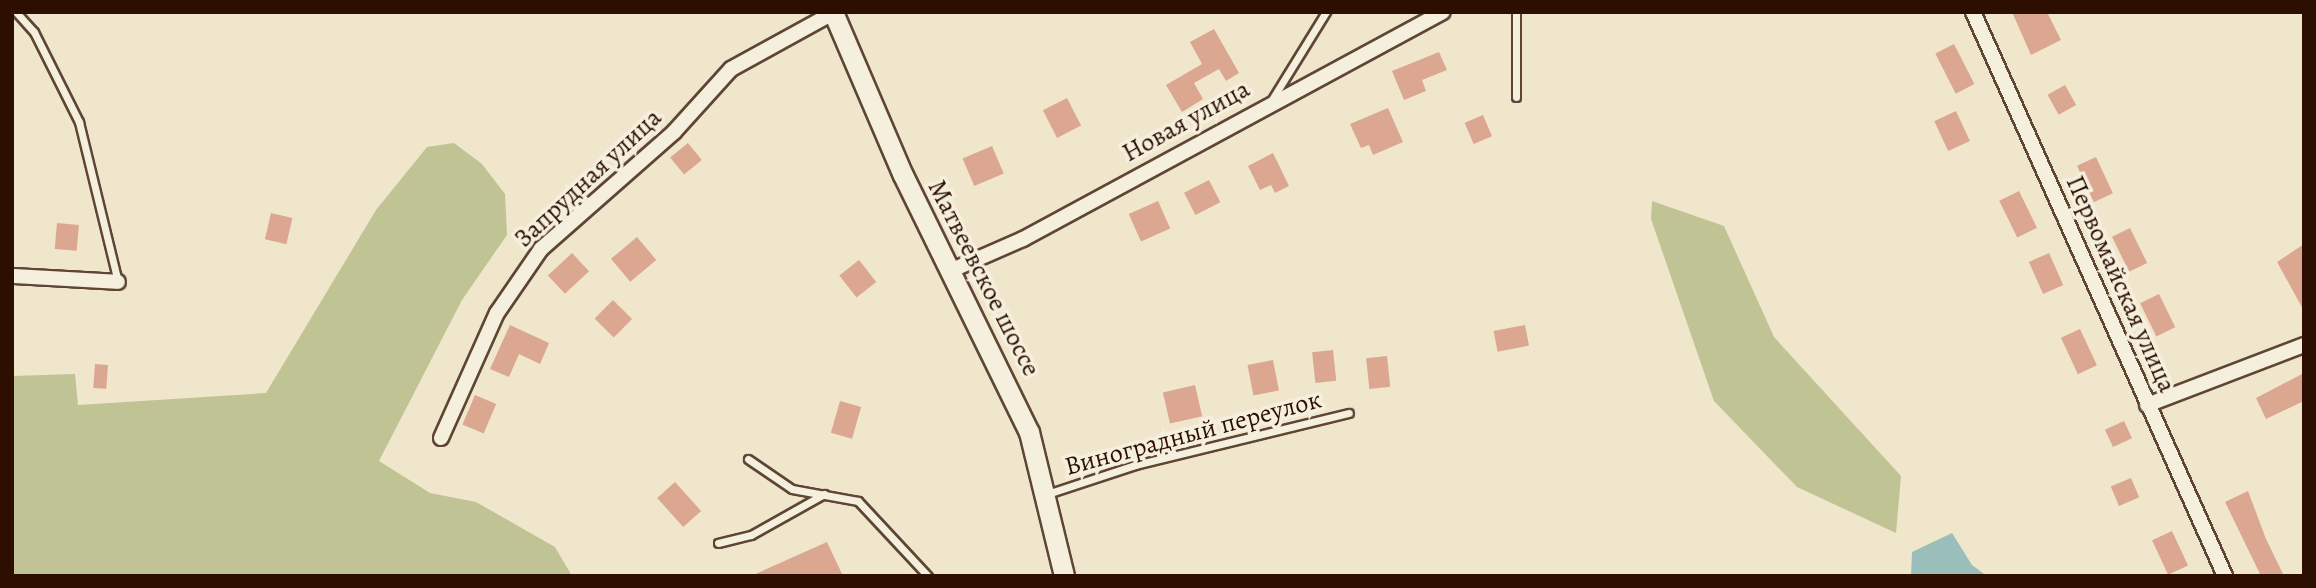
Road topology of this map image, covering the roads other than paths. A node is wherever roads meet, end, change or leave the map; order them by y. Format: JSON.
{"nodes":[{"id":1,"x":16,"y":12,"type":"edge"},
{"id":2,"x":1326,"y":12,"type":"edge"},
{"id":3,"x":1443,"y":12,"type":"edge"},
{"id":4,"x":1516,"y":12,"type":"edge"},
{"id":5,"x":1973,"y":12,"type":"edge"},
{"id":6,"x":833,"y":13,"type":"edge"},
{"id":7,"x":1516,"y":97,"type":"dead end"},
{"id":8,"x":1271,"y":102,"type":"junction"},
{"id":9,"x":952,"y":270,"type":"junction"},
{"id":10,"x":12,"y":276,"type":"edge"},
{"id":11,"x":118,"y":282,"type":"joint"},
{"id":12,"x":2304,"y":345,"type":"edge"},
{"id":13,"x":2147,"y":405,"type":"junction"},
{"id":14,"x":1349,"y":413,"type":"dead end"},
{"id":15,"x":442,"y":438,"type":"dead end"},
{"id":16,"x":748,"y":459,"type":"dead end"},
{"id":17,"x":825,"y":494,"type":"junction"},
{"id":18,"x":1047,"y":494,"type":"junction"},
{"id":19,"x":718,"y":542,"type":"dead end"},
{"id":20,"x":928,"y":576,"type":"edge"},
{"id":21,"x":1064,"y":576,"type":"edge"},
{"id":22,"x":2225,"y":576,"type":"edge"}],
"edges":[{"from":1,"to":11,"type":"lane"},
{"from":2,"to":8,"type":"lane"},
{"from":3,"to":8,"type":"street","name":"Новая улица"},
{"from":4,"to":7,"type":"lane"},
{"from":5,"to":13,"type":"street","name":"Первомайская улица"},
{"from":6,"to":9,"type":"main road","name":"Матвеевское шоссе"},
{"from":6,"to":15,"type":"street","name":"Запрудная улица"},
{"from":8,"to":9,"type":"street","name":"Новая улица"},
{"from":9,"to":18,"type":"main road","name":"Матвеевское шоссе"},
{"from":10,"to":11,"type":"street"},
{"from":12,"to":13,"type":"street"},
{"from":13,"to":22,"type":"street","name":"Первомайская улица"},
{"from":14,"to":18,"type":"lane","name":"Виноградный переулок"},
{"from":16,"to":17,"type":"lane"},
{"from":17,"to":19,"type":"lane"},
{"from":17,"to":20,"type":"lane"},
{"from":18,"to":21,"type":"main road","name":"Матвеевское шоссе"}]}
